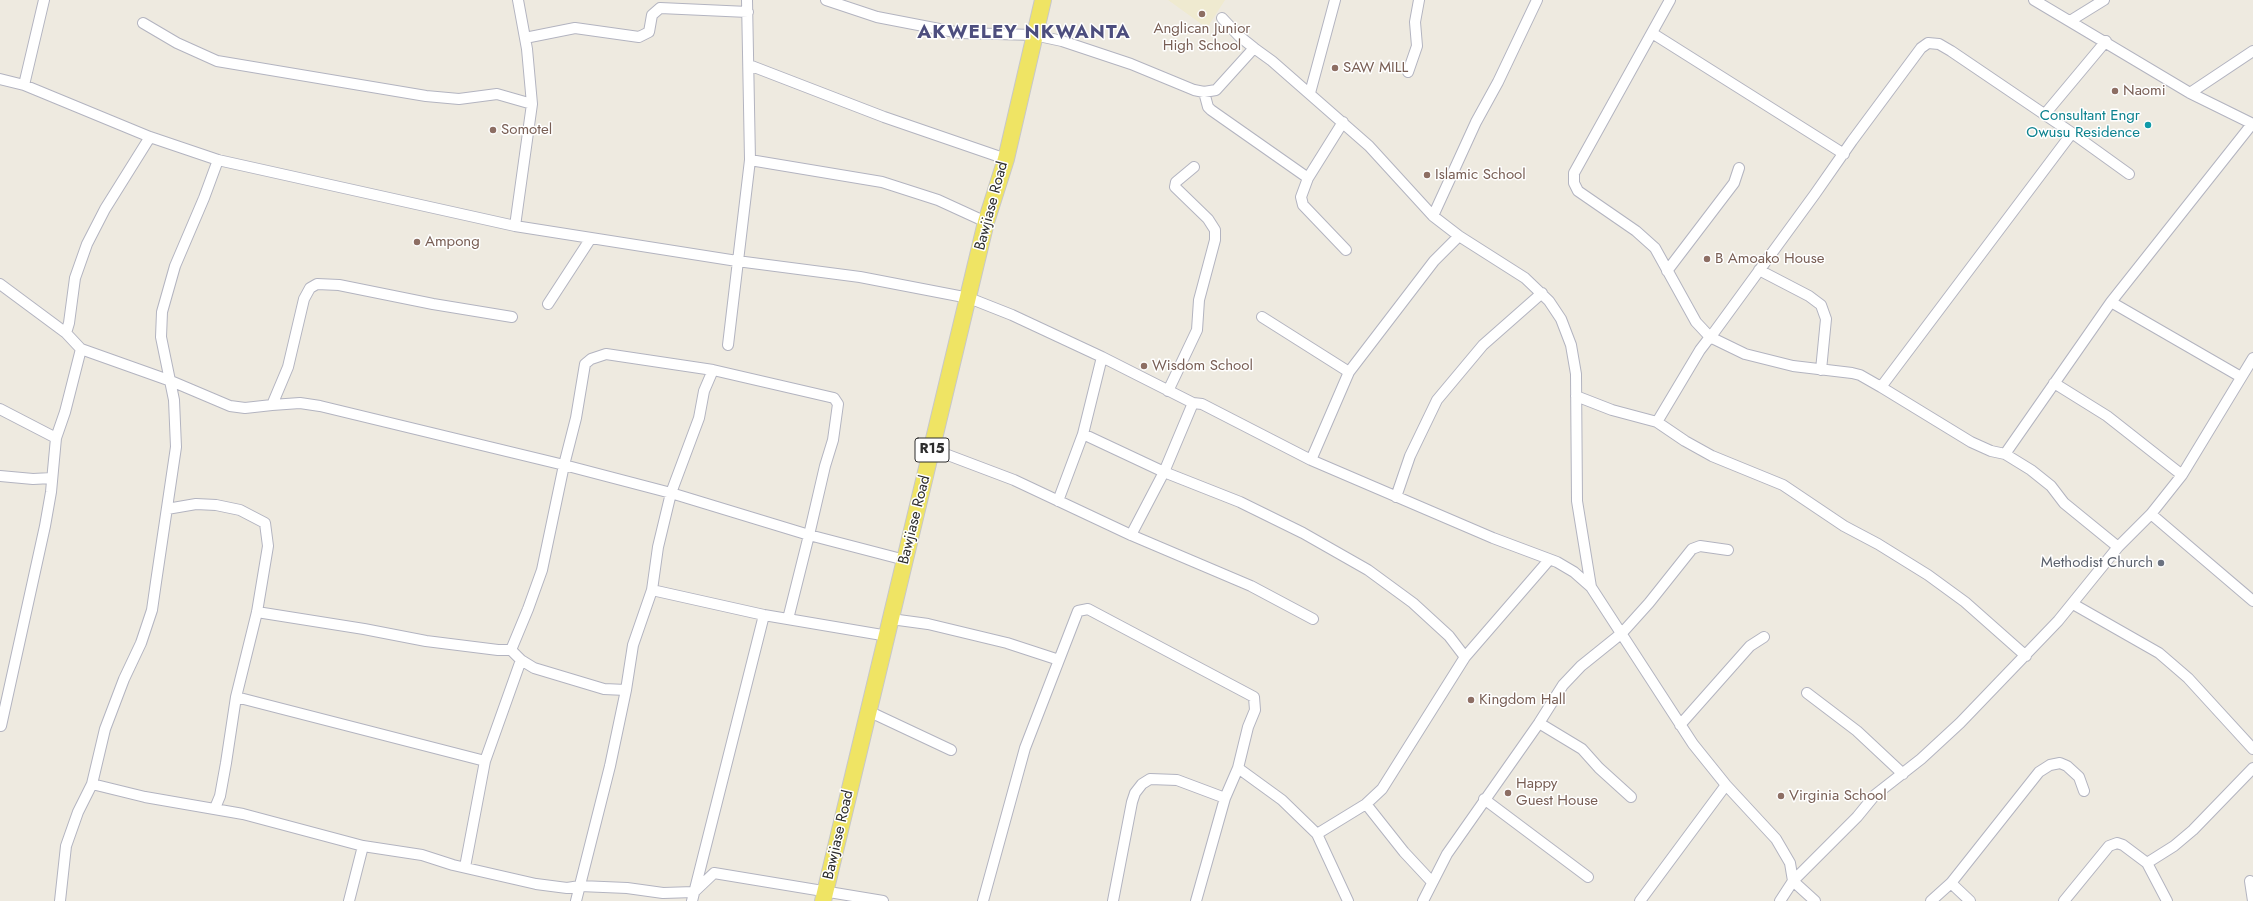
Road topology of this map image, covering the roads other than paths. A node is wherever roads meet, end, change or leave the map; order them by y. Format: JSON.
{"nodes":[{"id":1,"x":44,"y":0,"type":"edge"},
{"id":2,"x":518,"y":0,"type":"edge"},
{"id":3,"x":747,"y":0,"type":"edge"},
{"id":4,"x":826,"y":0,"type":"edge"},
{"id":5,"x":1043,"y":0,"type":"edge"},
{"id":6,"x":1335,"y":0,"type":"edge"},
{"id":7,"x":1419,"y":0,"type":"edge"},
{"id":8,"x":1537,"y":0,"type":"edge"},
{"id":9,"x":1670,"y":0,"type":"edge"},
{"id":10,"x":2034,"y":0,"type":"edge"},
{"id":11,"x":2104,"y":0,"type":"edge"},
{"id":12,"x":748,"y":12,"type":"junction"},
{"id":13,"x":1222,"y":18,"type":"dead end"},
{"id":14,"x":2070,"y":21,"type":"junction"},
{"id":15,"x":143,"y":23,"type":"dead end"},
{"id":16,"x":1652,"y":33,"type":"junction"},
{"id":17,"x":1034,"y":35,"type":"junction"},
{"id":18,"x":526,"y":38,"type":"junction"},
{"id":19,"x":2106,"y":41,"type":"junction"},
{"id":20,"x":1254,"y":48,"type":"junction"},
{"id":21,"x":2253,"y":51,"type":"edge"},
{"id":22,"x":749,"y":65,"type":"junction"},
{"id":23,"x":1408,"y":72,"type":"dead end"},
{"id":24,"x":0,"y":79,"type":"edge"},
{"id":25,"x":24,"y":85,"type":"junction"},
{"id":26,"x":1204,"y":92,"type":"junction"},
{"id":27,"x":1310,"y":93,"type":"junction"},
{"id":28,"x":2190,"y":93,"type":"junction"},
{"id":29,"x":532,"y":104,"type":"junction"},
{"id":30,"x":2045,"y":114,"type":"junction"},
{"id":31,"x":1343,"y":122,"type":"junction"},
{"id":32,"x":2252,"y":124,"type":"edge"},
{"id":33,"x":2072,"y":134,"type":"junction"},
{"id":34,"x":150,"y":137,"type":"junction"},
{"id":35,"x":1844,"y":154,"type":"junction"},
{"id":36,"x":1006,"y":159,"type":"junction"},
{"id":37,"x":218,"y":160,"type":"junction"},
{"id":38,"x":750,"y":160,"type":"junction"},
{"id":39,"x":1194,"y":167,"type":"dead end"},
{"id":40,"x":1740,"y":168,"type":"dead end"},
{"id":41,"x":2129,"y":174,"type":"dead end"},
{"id":42,"x":1308,"y":178,"type":"junction"},
{"id":43,"x":1433,"y":216,"type":"junction"},
{"id":44,"x":986,"y":222,"type":"junction"},
{"id":45,"x":515,"y":226,"type":"junction"},
{"id":46,"x":1459,"y":236,"type":"junction"},
{"id":47,"x":591,"y":238,"type":"junction"},
{"id":48,"x":1346,"y":250,"type":"dead end"},
{"id":49,"x":737,"y":261,"type":"junction"},
{"id":50,"x":1760,"y":270,"type":"junction"},
{"id":51,"x":1667,"y":271,"type":"junction"},
{"id":52,"x":0,"y":284,"type":"edge"},
{"id":53,"x":1542,"y":293,"type":"junction"},
{"id":54,"x":969,"y":298,"type":"junction"},
{"id":55,"x":2111,"y":302,"type":"junction"},
{"id":56,"x":548,"y":304,"type":"dead end"},
{"id":57,"x":512,"y":317,"type":"dead end"},
{"id":58,"x":1262,"y":317,"type":"dead end"},
{"id":59,"x":66,"y":333,"type":"junction"},
{"id":60,"x":1710,"y":337,"type":"junction"},
{"id":61,"x":728,"y":345,"type":"dead end"},
{"id":62,"x":81,"y":348,"type":"junction"},
{"id":63,"x":1102,"y":357,"type":"junction"},
{"id":64,"x":2253,"y":358,"type":"edge"},
{"id":65,"x":713,"y":370,"type":"junction"},
{"id":66,"x":1821,"y":370,"type":"junction"},
{"id":67,"x":1349,"y":372,"type":"junction"},
{"id":68,"x":2240,"y":377,"type":"junction"},
{"id":69,"x":171,"y":381,"type":"junction"},
{"id":70,"x":2054,"y":383,"type":"junction"},
{"id":71,"x":1881,"y":387,"type":"junction"},
{"id":72,"x":1168,"y":390,"type":"junction"},
{"id":73,"x":1576,"y":396,"type":"junction"},
{"id":74,"x":1193,"y":403,"type":"junction"},
{"id":75,"x":272,"y":405,"type":"junction"},
{"id":76,"x":0,"y":409,"type":"edge"},
{"id":77,"x":1657,"y":422,"type":"junction"},
{"id":78,"x":1083,"y":434,"type":"junction"},
{"id":79,"x":56,"y":438,"type":"junction"},
{"id":80,"x":932,"y":449,"type":"junction"},
{"id":81,"x":2005,"y":454,"type":"junction"},
{"id":82,"x":1311,"y":460,"type":"junction"},
{"id":83,"x":564,"y":465,"type":"junction"},
{"id":84,"x":1164,"y":472,"type":"junction"},
{"id":85,"x":2182,"y":475,"type":"junction"},
{"id":86,"x":0,"y":476,"type":"edge"},
{"id":87,"x":52,"y":478,"type":"junction"},
{"id":88,"x":671,"y":493,"type":"junction"},
{"id":89,"x":1396,"y":497,"type":"junction"},
{"id":90,"x":1058,"y":501,"type":"junction"},
{"id":91,"x":167,"y":508,"type":"junction"},
{"id":92,"x":2151,"y":514,"type":"junction"},
{"id":93,"x":809,"y":535,"type":"junction"},
{"id":94,"x":1131,"y":535,"type":"junction"},
{"id":95,"x":2118,"y":547,"type":"junction"},
{"id":96,"x":1728,"y":550,"type":"dead end"},
{"id":97,"x":905,"y":560,"type":"junction"},
{"id":98,"x":1549,"y":560,"type":"junction"},
{"id":99,"x":1591,"y":587,"type":"junction"},
{"id":100,"x":652,"y":590,"type":"junction"},
{"id":101,"x":2253,"y":601,"type":"edge"},
{"id":102,"x":2073,"y":604,"type":"junction"},
{"id":103,"x":257,"y":612,"type":"junction"},
{"id":104,"x":764,"y":615,"type":"junction"},
{"id":105,"x":788,"y":619,"type":"junction"},
{"id":106,"x":891,"y":619,"type":"junction"},
{"id":107,"x":1313,"y":619,"type":"dead end"},
{"id":108,"x":1622,"y":633,"type":"junction"},
{"id":109,"x":888,"y":636,"type":"junction"},
{"id":110,"x":1764,"y":637,"type":"dead end"},
{"id":111,"x":511,"y":650,"type":"junction"},
{"id":112,"x":2026,"y":656,"type":"junction"},
{"id":113,"x":1465,"y":657,"type":"junction"},
{"id":114,"x":521,"y":660,"type":"junction"},
{"id":115,"x":1059,"y":660,"type":"junction"},
{"id":116,"x":626,"y":690,"type":"junction"},
{"id":117,"x":1807,"y":693,"type":"dead end"},
{"id":118,"x":236,"y":696,"type":"junction"},
{"id":119,"x":868,"y":711,"type":"junction"},
{"id":120,"x":1539,"y":723,"type":"junction"},
{"id":121,"x":1680,"y":725,"type":"junction"},
{"id":122,"x":1,"y":726,"type":"edge"},
{"id":123,"x":2253,"y":749,"type":"edge"},
{"id":124,"x":951,"y":750,"type":"dead end"},
{"id":125,"x":485,"y":761,"type":"junction"},
{"id":126,"x":1238,"y":768,"type":"junction"},
{"id":127,"x":2253,"y":768,"type":"edge"},
{"id":128,"x":1903,"y":774,"type":"junction"},
{"id":129,"x":92,"y":784,"type":"junction"},
{"id":130,"x":1726,"y":785,"type":"junction"},
{"id":131,"x":2084,"y":791,"type":"dead end"},
{"id":132,"x":1631,"y":797,"type":"dead end"},
{"id":133,"x":1225,"y":798,"type":"junction"},
{"id":134,"x":1484,"y":799,"type":"junction"},
{"id":135,"x":1366,"y":804,"type":"junction"},
{"id":136,"x":215,"y":808,"type":"junction"},
{"id":137,"x":1318,"y":834,"type":"junction"},
{"id":138,"x":363,"y":846,"type":"junction"},
{"id":139,"x":2147,"y":863,"type":"junction"},
{"id":140,"x":465,"y":868,"type":"junction"},
{"id":141,"x":1588,"y":877,"type":"dead end"},
{"id":142,"x":1793,"y":881,"type":"junction"},
{"id":143,"x":2250,"y":881,"type":"dead end"},
{"id":144,"x":1432,"y":882,"type":"junction"},
{"id":145,"x":1951,"y":883,"type":"junction"},
{"id":146,"x":580,"y":886,"type":"junction"},
{"id":147,"x":693,"y":896,"type":"edge"},
{"id":148,"x":824,"y":897,"type":"edge"},
{"id":149,"x":60,"y":901,"type":"edge"},
{"id":150,"x":349,"y":901,"type":"edge"},
{"id":151,"x":576,"y":901,"type":"edge"},
{"id":152,"x":883,"y":901,"type":"edge"},
{"id":153,"x":983,"y":901,"type":"edge"},
{"id":154,"x":1113,"y":901,"type":"edge"},
{"id":155,"x":1196,"y":901,"type":"edge"},
{"id":156,"x":1348,"y":901,"type":"edge"},
{"id":157,"x":1423,"y":901,"type":"edge"},
{"id":158,"x":1640,"y":901,"type":"edge"},
{"id":159,"x":1780,"y":901,"type":"edge"},
{"id":160,"x":1815,"y":901,"type":"edge"},
{"id":161,"x":1931,"y":901,"type":"edge"},
{"id":162,"x":1970,"y":901,"type":"edge"},
{"id":163,"x":2064,"y":901,"type":"edge"},
{"id":164,"x":2167,"y":901,"type":"edge"},
{"id":165,"x":2253,"y":901,"type":"edge"}],
"edges":[{"from":1,"to":25,"type":"street"},
{"from":2,"to":18,"type":"street"},
{"from":3,"to":12,"type":"street"},
{"from":4,"to":17,"type":"street"},
{"from":5,"to":17,"type":"main road","name":"Bawjiase Road","number":"R15"},
{"from":6,"to":27,"type":"street"},
{"from":7,"to":23,"type":"street"},
{"from":8,"to":43,"type":"street"},
{"from":9,"to":16,"type":"street"},
{"from":10,"to":14,"type":"street"},
{"from":11,"to":14,"type":"street"},
{"from":12,"to":18,"type":"street"},
{"from":12,"to":22,"type":"street"},
{"from":13,"to":20,"type":"street"},
{"from":14,"to":19,"type":"street"},
{"from":15,"to":29,"type":"street"},
{"from":16,"to":35,"type":"street"},
{"from":16,"to":51,"type":"street"},
{"from":17,"to":26,"type":"street"},
{"from":17,"to":36,"type":"main road","name":"Bawjiase Road","number":"R15"},
{"from":18,"to":29,"type":"street"},
{"from":19,"to":28,"type":"street"},
{"from":19,"to":30,"type":"street"},
{"from":20,"to":26,"type":"street"},
{"from":20,"to":27,"type":"street"},
{"from":21,"to":28,"type":"street"},
{"from":22,"to":36,"type":"street"},
{"from":22,"to":38,"type":"street"},
{"from":24,"to":25,"type":"street"},
{"from":25,"to":34,"type":"street"},
{"from":26,"to":42,"type":"street"},
{"from":27,"to":31,"type":"street"},
{"from":28,"to":32,"type":"street"},
{"from":29,"to":45,"type":"street"},
{"from":30,"to":33,"type":"street"},
{"from":30,"to":35,"type":"street"},
{"from":31,"to":42,"type":"street"},
{"from":31,"to":43,"type":"street"},
{"from":32,"to":55,"type":"street"},
{"from":33,"to":41,"type":"street"},
{"from":33,"to":71,"type":"street"},
{"from":34,"to":37,"type":"street"},
{"from":34,"to":59,"type":"street"},
{"from":35,"to":50,"type":"street"},
{"from":36,"to":44,"type":"main road","name":"Bawjiase Road","number":"R15"},
{"from":37,"to":45,"type":"street"},
{"from":37,"to":69,"type":"street"},
{"from":38,"to":44,"type":"street"},
{"from":38,"to":49,"type":"street"},
{"from":39,"to":72,"type":"street"},
{"from":40,"to":51,"type":"street"},
{"from":42,"to":48,"type":"street"},
{"from":43,"to":46,"type":"street"},
{"from":44,"to":54,"type":"main road","name":"Bawjiase Road","number":"R15"},
{"from":45,"to":47,"type":"street"},
{"from":46,"to":53,"type":"street"},
{"from":46,"to":67,"type":"street"},
{"from":47,"to":49,"type":"street"},
{"from":47,"to":56,"type":"street"},
{"from":49,"to":54,"type":"street"},
{"from":49,"to":61,"type":"street"},
{"from":50,"to":60,"type":"street"},
{"from":50,"to":66,"type":"street"},
{"from":51,"to":60,"type":"street"},
{"from":52,"to":59,"type":"street"},
{"from":53,"to":73,"type":"street"},
{"from":53,"to":89,"type":"street"},
{"from":54,"to":63,"type":"street"},
{"from":54,"to":80,"type":"main road","name":"Bawjiase Road","number":"R15"},
{"from":55,"to":68,"type":"street"},
{"from":55,"to":70,"type":"street"},
{"from":57,"to":75,"type":"street"},
{"from":58,"to":67,"type":"street"},
{"from":59,"to":62,"type":"street"},
{"from":60,"to":66,"type":"street"},
{"from":60,"to":77,"type":"street"},
{"from":62,"to":69,"type":"street"},
{"from":62,"to":79,"type":"street"},
{"from":63,"to":72,"type":"street"},
{"from":63,"to":78,"type":"street"},
{"from":64,"to":68,"type":"street"},
{"from":65,"to":83,"type":"street"},
{"from":65,"to":88,"type":"street"},
{"from":65,"to":93,"type":"street"},
{"from":66,"to":71,"type":"street"},
{"from":67,"to":82,"type":"street"},
{"from":68,"to":85,"type":"street"},
{"from":69,"to":75,"type":"street"},
{"from":69,"to":91,"type":"street"},
{"from":70,"to":81,"type":"street"},
{"from":70,"to":85,"type":"street"},
{"from":71,"to":81,"type":"street"},
{"from":72,"to":74,"type":"street"},
{"from":73,"to":77,"type":"street"},
{"from":73,"to":99,"type":"street"},
{"from":74,"to":82,"type":"street"},
{"from":74,"to":84,"type":"street"},
{"from":75,"to":83,"type":"street"},
{"from":76,"to":79,"type":"street"},
{"from":77,"to":112,"type":"street"},
{"from":78,"to":84,"type":"street"},
{"from":78,"to":90,"type":"street"},
{"from":79,"to":87,"type":"street"},
{"from":80,"to":90,"type":"street"},
{"from":80,"to":97,"type":"main road","name":"Bawjiase Road","number":"R15"},
{"from":81,"to":95,"type":"street"},
{"from":82,"to":89,"type":"street"},
{"from":83,"to":88,"type":"street"},
{"from":83,"to":111,"type":"street"},
{"from":84,"to":94,"type":"street"},
{"from":84,"to":113,"type":"street"},
{"from":85,"to":92,"type":"street"},
{"from":86,"to":87,"type":"street"},
{"from":87,"to":122,"type":"street"},
{"from":88,"to":93,"type":"street"},
{"from":88,"to":100,"type":"street"},
{"from":89,"to":98,"type":"street"},
{"from":90,"to":94,"type":"street"},
{"from":91,"to":103,"type":"street"},
{"from":91,"to":129,"type":"street"},
{"from":92,"to":95,"type":"street"},
{"from":92,"to":101,"type":"street"},
{"from":93,"to":97,"type":"street"},
{"from":93,"to":105,"type":"street"},
{"from":94,"to":107,"type":"street"},
{"from":95,"to":102,"type":"street"},
{"from":96,"to":108,"type":"street"},
{"from":97,"to":106,"type":"main road","name":"Bawjiase Road","number":"R15"},
{"from":98,"to":99,"type":"street"},
{"from":98,"to":113,"type":"street"},
{"from":99,"to":108,"type":"street"},
{"from":100,"to":104,"type":"street"},
{"from":100,"to":116,"type":"street"},
{"from":102,"to":112,"type":"street"},
{"from":102,"to":123,"type":"street"},
{"from":103,"to":111,"type":"street"},
{"from":103,"to":118,"type":"street"},
{"from":104,"to":105,"type":"street"},
{"from":104,"to":147,"type":"street"},
{"from":105,"to":109,"type":"street"},
{"from":106,"to":109,"type":"main road","name":"Bawjiase Road","number":"R15"},
{"from":106,"to":115,"type":"street"},
{"from":108,"to":120,"type":"street"},
{"from":108,"to":121,"type":"street"},
{"from":109,"to":119,"type":"main road","name":"Bawjiase Road","number":"R15"},
{"from":110,"to":121,"type":"street"},
{"from":111,"to":114,"type":"street"},
{"from":112,"to":128,"type":"street"},
{"from":113,"to":135,"type":"street"},
{"from":114,"to":116,"type":"street"},
{"from":114,"to":125,"type":"street"},
{"from":115,"to":126,"type":"street"},
{"from":115,"to":153,"type":"street"},
{"from":116,"to":146,"type":"street"},
{"from":117,"to":128,"type":"street"},
{"from":118,"to":125,"type":"street"},
{"from":118,"to":136,"type":"street"},
{"from":119,"to":124,"type":"street"},
{"from":119,"to":148,"type":"main road","name":"Bawjiase Road","number":"R15"},
{"from":120,"to":132,"type":"street"},
{"from":120,"to":134,"type":"street"},
{"from":121,"to":130,"type":"street"},
{"from":125,"to":140,"type":"street"},
{"from":126,"to":133,"type":"street"},
{"from":126,"to":137,"type":"street"},
{"from":127,"to":139,"type":"street"},
{"from":128,"to":142,"type":"street"},
{"from":129,"to":136,"type":"street"},
{"from":129,"to":149,"type":"street"},
{"from":130,"to":142,"type":"street"},
{"from":130,"to":158,"type":"street"},
{"from":131,"to":145,"type":"street"},
{"from":133,"to":154,"type":"street"},
{"from":133,"to":155,"type":"street"},
{"from":134,"to":141,"type":"street"},
{"from":134,"to":144,"type":"street"},
{"from":135,"to":137,"type":"street"},
{"from":135,"to":144,"type":"street"},
{"from":136,"to":138,"type":"street"},
{"from":137,"to":156,"type":"street"},
{"from":138,"to":140,"type":"street"},
{"from":138,"to":150,"type":"street"},
{"from":139,"to":163,"type":"street"},
{"from":139,"to":164,"type":"street"},
{"from":140,"to":146,"type":"street"},
{"from":142,"to":159,"type":"street"},
{"from":142,"to":160,"type":"street"},
{"from":143,"to":165,"type":"street"},
{"from":144,"to":157,"type":"street"},
{"from":145,"to":161,"type":"street"},
{"from":145,"to":162,"type":"street"},
{"from":146,"to":147,"type":"street"},
{"from":146,"to":151,"type":"street"},
{"from":147,"to":148,"type":"street"},
{"from":148,"to":152,"type":"street"}]}
